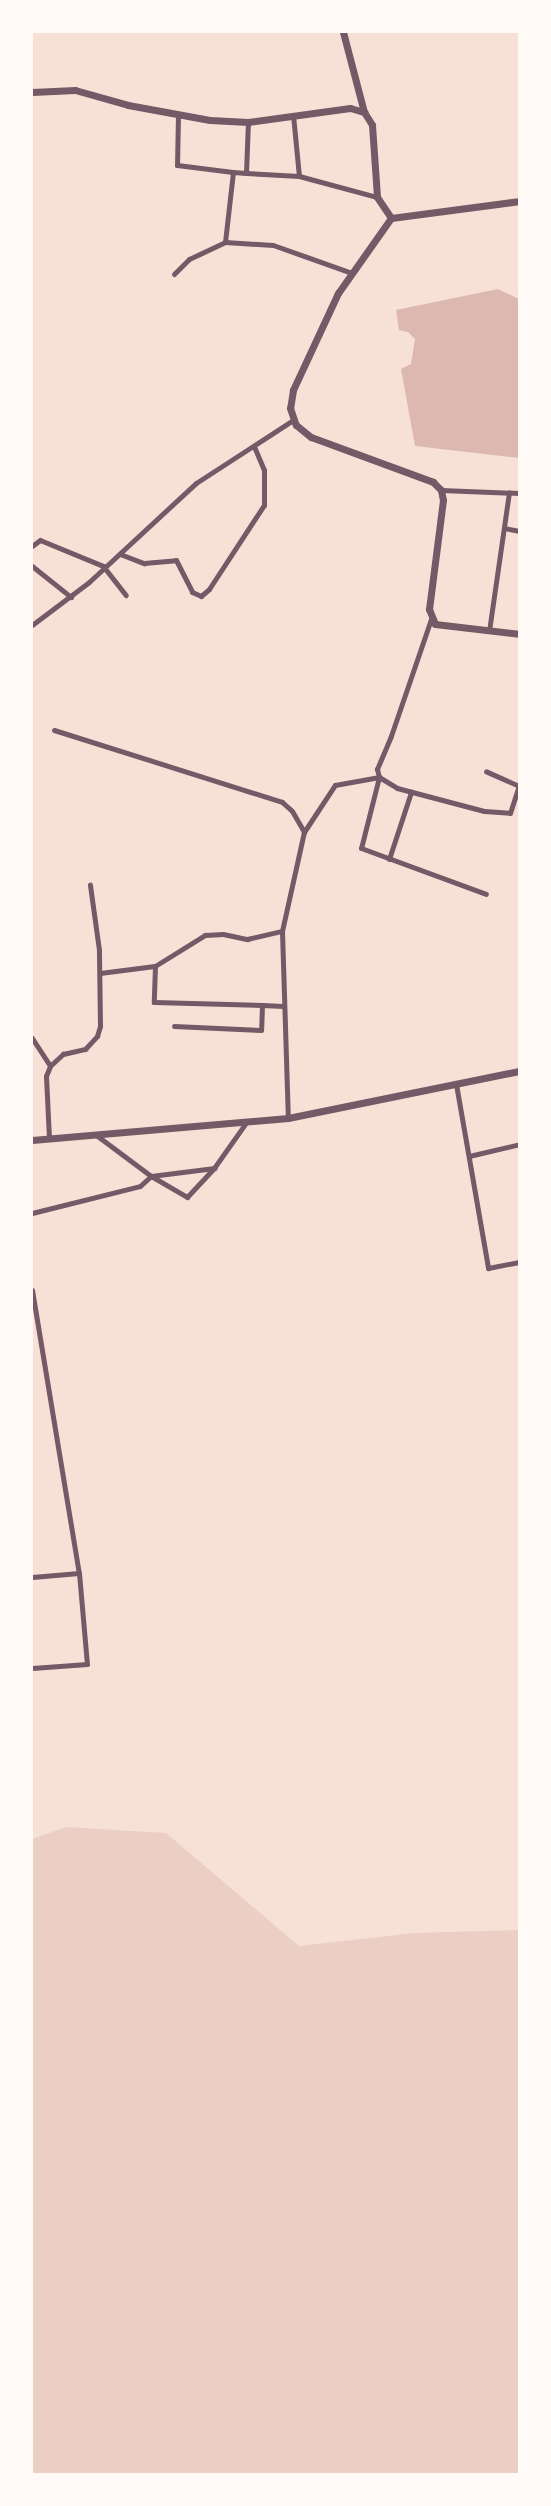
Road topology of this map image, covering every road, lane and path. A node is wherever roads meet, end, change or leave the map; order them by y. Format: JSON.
{"nodes":[{"id":1,"x":343,"y":32,"type":"edge"},
{"id":2,"x":32,"y":92,"type":"edge"},
{"id":3,"x":365,"y":112,"type":"junction"},
{"id":4,"x":178,"y":115,"type":"junction"},
{"id":5,"x":293,"y":115,"type":"junction"},
{"id":6,"x":248,"y":122,"type":"junction"},
{"id":7,"x":233,"y":172,"type":"junction"},
{"id":8,"x":246,"y":173,"type":"junction"},
{"id":9,"x":299,"y":176,"type":"junction"},
{"id":10,"x":377,"y":197,"type":"junction"},
{"id":11,"x":520,"y":201,"type":"edge"},
{"id":12,"x":391,"y":218,"type":"junction"},
{"id":13,"x":225,"y":242,"type":"junction"},
{"id":14,"x":352,"y":273,"type":"junction"},
{"id":15,"x":174,"y":274,"type":"dead end"},
{"id":16,"x":293,"y":420,"type":"junction"},
{"id":17,"x":254,"y":447,"type":"junction"},
{"id":18,"x":442,"y":490,"type":"junction"},
{"id":19,"x":509,"y":492,"type":"junction"},
{"id":20,"x":520,"y":493,"type":"edge"},
{"id":21,"x":504,"y":528,"type":"junction"},
{"id":22,"x":520,"y":531,"type":"edge"},
{"id":23,"x":32,"y":546,"type":"edge"},
{"id":24,"x":120,"y":554,"type":"junction"},
{"id":25,"x":32,"y":566,"type":"edge"},
{"id":26,"x":103,"y":566,"type":"junction"},
{"id":27,"x":126,"y":595,"type":"dead end"},
{"id":28,"x":71,"y":597,"type":"junction"},
{"id":29,"x":431,"y":619,"type":"junction"},
{"id":30,"x":32,"y":625,"type":"edge"},
{"id":31,"x":489,"y":632,"type":"junction"},
{"id":32,"x":520,"y":634,"type":"edge"},
{"id":33,"x":54,"y":730,"type":"dead end"},
{"id":34,"x":486,"y":772,"type":"dead end"},
{"id":35,"x":379,"y":777,"type":"junction"},
{"id":36,"x":411,"y":792,"type":"junction"},
{"id":37,"x":510,"y":813,"type":"junction"},
{"id":38,"x":520,"y":814,"type":"edge"},
{"id":39,"x":304,"y":832,"type":"junction"},
{"id":40,"x":389,"y":859,"type":"junction"},
{"id":41,"x":90,"y":885,"type":"dead end"},
{"id":42,"x":486,"y":894,"type":"dead end"},
{"id":43,"x":282,"y":931,"type":"junction"},
{"id":44,"x":155,"y":966,"type":"junction"},
{"id":45,"x":100,"y":973,"type":"junction"},
{"id":46,"x":262,"y":1005,"type":"junction"},
{"id":47,"x":283,"y":1006,"type":"junction"},
{"id":48,"x":174,"y":1026,"type":"dead end"},
{"id":49,"x":32,"y":1038,"type":"edge"},
{"id":50,"x":50,"y":1066,"type":"junction"},
{"id":51,"x":520,"y":1071,"type":"edge"},
{"id":52,"x":456,"y":1084,"type":"junction"},
{"id":53,"x":288,"y":1118,"type":"junction"},
{"id":54,"x":245,"y":1124,"type":"junction"},
{"id":55,"x":95,"y":1134,"type":"junction"},
{"id":56,"x":48,"y":1138,"type":"junction"},
{"id":57,"x":32,"y":1140,"type":"edge"},
{"id":58,"x":520,"y":1144,"type":"edge"},
{"id":59,"x":469,"y":1156,"type":"junction"},
{"id":60,"x":214,"y":1168,"type":"junction"},
{"id":61,"x":151,"y":1176,"type":"junction"},
{"id":62,"x":32,"y":1213,"type":"edge"},
{"id":63,"x":520,"y":1262,"type":"edge"},
{"id":64,"x":32,"y":1290,"type":"edge"},
{"id":65,"x":79,"y":1573,"type":"junction"},
{"id":66,"x":32,"y":1577,"type":"edge"},
{"id":67,"x":32,"y":1668,"type":"edge"}],
"edges":[{"from":1,"to":3,"type":"street"},
{"from":2,"to":4,"type":"street"},
{"from":3,"to":5,"type":"street"},
{"from":3,"to":10,"type":"street"},
{"from":4,"to":6,"type":"street"},
{"from":4,"to":7,"type":"street"},
{"from":5,"to":6,"type":"street"},
{"from":5,"to":9,"type":"street"},
{"from":6,"to":8,"type":"street"},
{"from":7,"to":8,"type":"street"},
{"from":7,"to":13,"type":"street"},
{"from":8,"to":9,"type":"street"},
{"from":9,"to":10,"type":"street"},
{"from":10,"to":12,"type":"street"},
{"from":11,"to":12,"type":"street"},
{"from":12,"to":14,"type":"street"},
{"from":13,"to":14,"type":"street"},
{"from":13,"to":15,"type":"street"},
{"from":14,"to":16,"type":"street"},
{"from":16,"to":17,"type":"street"},
{"from":16,"to":18,"type":"street"},
{"from":17,"to":24,"type":"street"},
{"from":17,"to":24,"type":"street"},
{"from":18,"to":19,"type":"street"},
{"from":18,"to":29,"type":"street"},
{"from":19,"to":20,"type":"street"},
{"from":19,"to":21,"type":"street"},
{"from":21,"to":22,"type":"street"},
{"from":21,"to":31,"type":"street"},
{"from":23,"to":26,"type":"street"},
{"from":24,"to":26,"type":"street"},
{"from":25,"to":28,"type":"street"},
{"from":26,"to":27,"type":"street"},
{"from":26,"to":28,"type":"street"},
{"from":28,"to":30,"type":"street"},
{"from":29,"to":31,"type":"street"},
{"from":29,"to":35,"type":"street"},
{"from":31,"to":32,"type":"street"},
{"from":33,"to":39,"type":"street"},
{"from":34,"to":37,"type":"street"},
{"from":35,"to":36,"type":"street"},
{"from":35,"to":39,"type":"street"},
{"from":35,"to":40,"type":"street"},
{"from":36,"to":37,"type":"street"},
{"from":36,"to":40,"type":"street"},
{"from":37,"to":38,"type":"street"},
{"from":39,"to":43,"type":"street"},
{"from":40,"to":42,"type":"street"},
{"from":41,"to":45,"type":"street"},
{"from":43,"to":44,"type":"street"},
{"from":43,"to":47,"type":"street"},
{"from":44,"to":45,"type":"street"},
{"from":44,"to":46,"type":"street"},
{"from":45,"to":50,"type":"street"},
{"from":46,"to":47,"type":"street"},
{"from":46,"to":48,"type":"street"},
{"from":47,"to":53,"type":"street"},
{"from":49,"to":50,"type":"street"},
{"from":50,"to":56,"type":"street"},
{"from":51,"to":52,"type":"street"},
{"from":52,"to":53,"type":"street"},
{"from":52,"to":59,"type":"street"},
{"from":53,"to":54,"type":"street"},
{"from":54,"to":55,"type":"street"},
{"from":54,"to":60,"type":"street"},
{"from":55,"to":56,"type":"street"},
{"from":55,"to":61,"type":"street"},
{"from":56,"to":57,"type":"street"},
{"from":58,"to":59,"type":"street"},
{"from":59,"to":63,"type":"street"},
{"from":60,"to":61,"type":"street"},
{"from":60,"to":61,"type":"street"},
{"from":61,"to":62,"type":"street"},
{"from":64,"to":65,"type":"street"},
{"from":65,"to":66,"type":"street"},
{"from":65,"to":67,"type":"street"}]}
